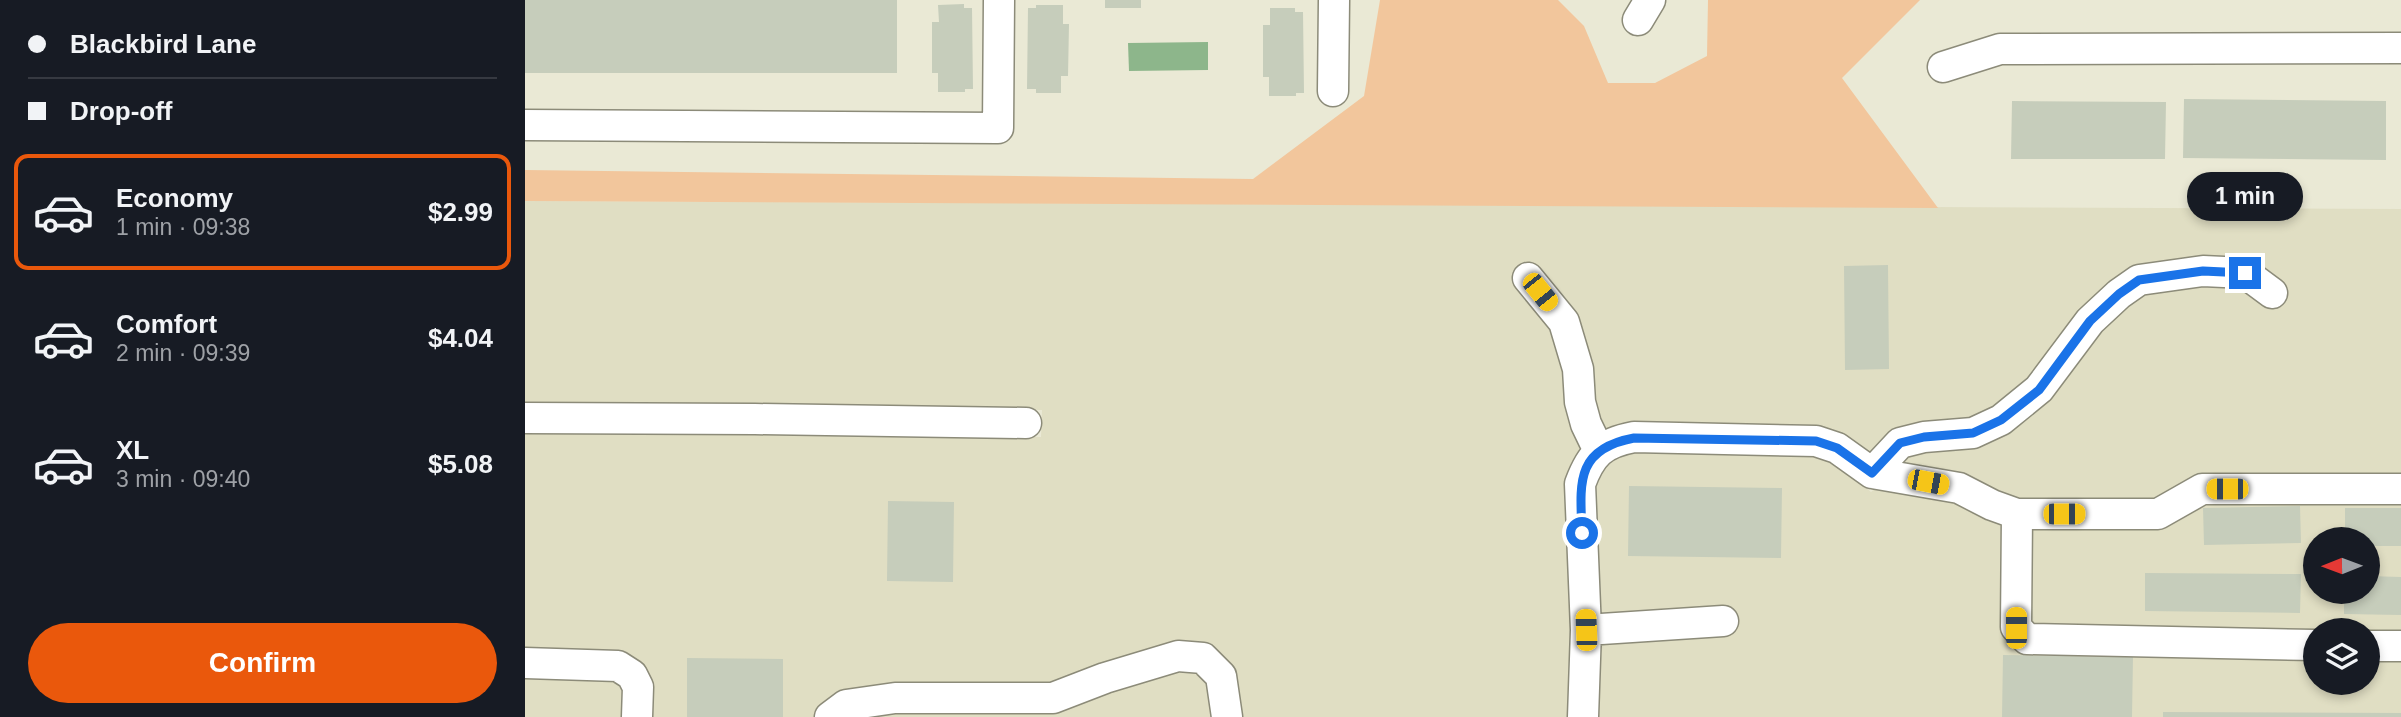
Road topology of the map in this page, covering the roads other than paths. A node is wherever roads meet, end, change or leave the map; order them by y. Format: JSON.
{"nodes":[{"id":1,"x":999,"y":0,"type":"edge"},
{"id":2,"x":1333,"y":0,"type":"edge"},
{"id":3,"x":2401,"y":48,"type":"edge"},
{"id":4,"x":1943,"y":67,"type":"dead end"},
{"id":5,"x":1333,"y":91,"type":"dead end"},
{"id":6,"x":525,"y":125,"type":"edge"},
{"id":7,"x":1528,"y":278,"type":"dead end"},
{"id":8,"x":2272,"y":293,"type":"dead end"},
{"id":9,"x":525,"y":418,"type":"edge"},
{"id":10,"x":1026,"y":423,"type":"dead end"},
{"id":11,"x":1599,"y":451,"type":"junction"},
{"id":12,"x":1872,"y":473,"type":"junction"},
{"id":13,"x":2401,"y":489,"type":"edge"},
{"id":14,"x":2017,"y":514,"type":"junction"},
{"id":15,"x":1723,"y":621,"type":"dead end"},
{"id":16,"x":1586,"y":630,"type":"junction"},
{"id":17,"x":2303,"y":645,"type":"edge"},
{"id":18,"x":2380,"y":646,"type":"edge"},
{"id":19,"x":2401,"y":646,"type":"edge"},
{"id":20,"x":525,"y":663,"type":"edge"},
{"id":21,"x":637,"y":717,"type":"edge"},
{"id":22,"x":830,"y":717,"type":"edge"},
{"id":23,"x":1227,"y":717,"type":"edge"},
{"id":24,"x":1583,"y":717,"type":"edge"}],
"edges":[{"from":1,"to":6,"type":"street"},
{"from":2,"to":5,"type":"street"},
{"from":3,"to":4,"type":"street"},
{"from":7,"to":11,"type":"street"},
{"from":8,"to":12,"type":"street"},
{"from":9,"to":10,"type":"street"},
{"from":11,"to":12,"type":"street"},
{"from":11,"to":16,"type":"street"},
{"from":12,"to":14,"type":"street"},
{"from":13,"to":14,"type":"street"},
{"from":14,"to":17,"type":"street"},
{"from":15,"to":16,"type":"street"},
{"from":16,"to":24,"type":"street"},
{"from":18,"to":19,"type":"street"},
{"from":20,"to":21,"type":"street"},
{"from":22,"to":23,"type":"street"}]}
